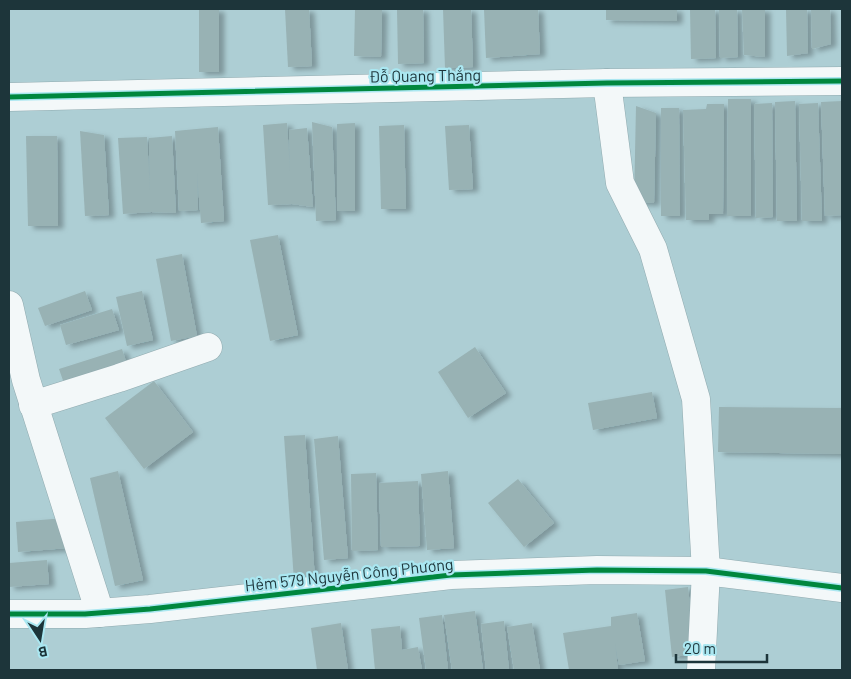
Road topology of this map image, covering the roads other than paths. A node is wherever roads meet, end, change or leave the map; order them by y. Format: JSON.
{"nodes":[{"id":1,"x":842,"y":81,"type":"edge"},
{"id":2,"x":607,"y":83,"type":"junction"},
{"id":3,"x":9,"y":97,"type":"edge"},
{"id":4,"x":9,"y":305,"type":"edge"},
{"id":5,"x":208,"y":347,"type":"dead end"},
{"id":6,"x":33,"y":405,"type":"junction"},
{"id":7,"x":706,"y":571,"type":"junction"},
{"id":8,"x":842,"y":588,"type":"edge"},
{"id":9,"x":100,"y":613,"type":"junction"},
{"id":10,"x":9,"y":614,"type":"edge"},
{"id":11,"x":701,"y":670,"type":"edge"}],
"edges":[{"from":1,"to":2,"type":"street","name":"Đỗ Quang Thắng"},
{"from":2,"to":3,"type":"street","name":"Đỗ Quang Thắng"},
{"from":2,"to":7,"type":"street"},
{"from":4,"to":6,"type":"street"},
{"from":5,"to":6,"type":"street"},
{"from":6,"to":9,"type":"street"},
{"from":7,"to":8,"type":"street","name":"Hẻm 579 Nguyễn Công Phương"},
{"from":7,"to":9,"type":"street","name":"Hẻm 579 Nguyễn Công Phương"},
{"from":7,"to":11,"type":"street"},
{"from":9,"to":10,"type":"street","name":"Hẻm 579 Nguyễn Công Phương"}]}
